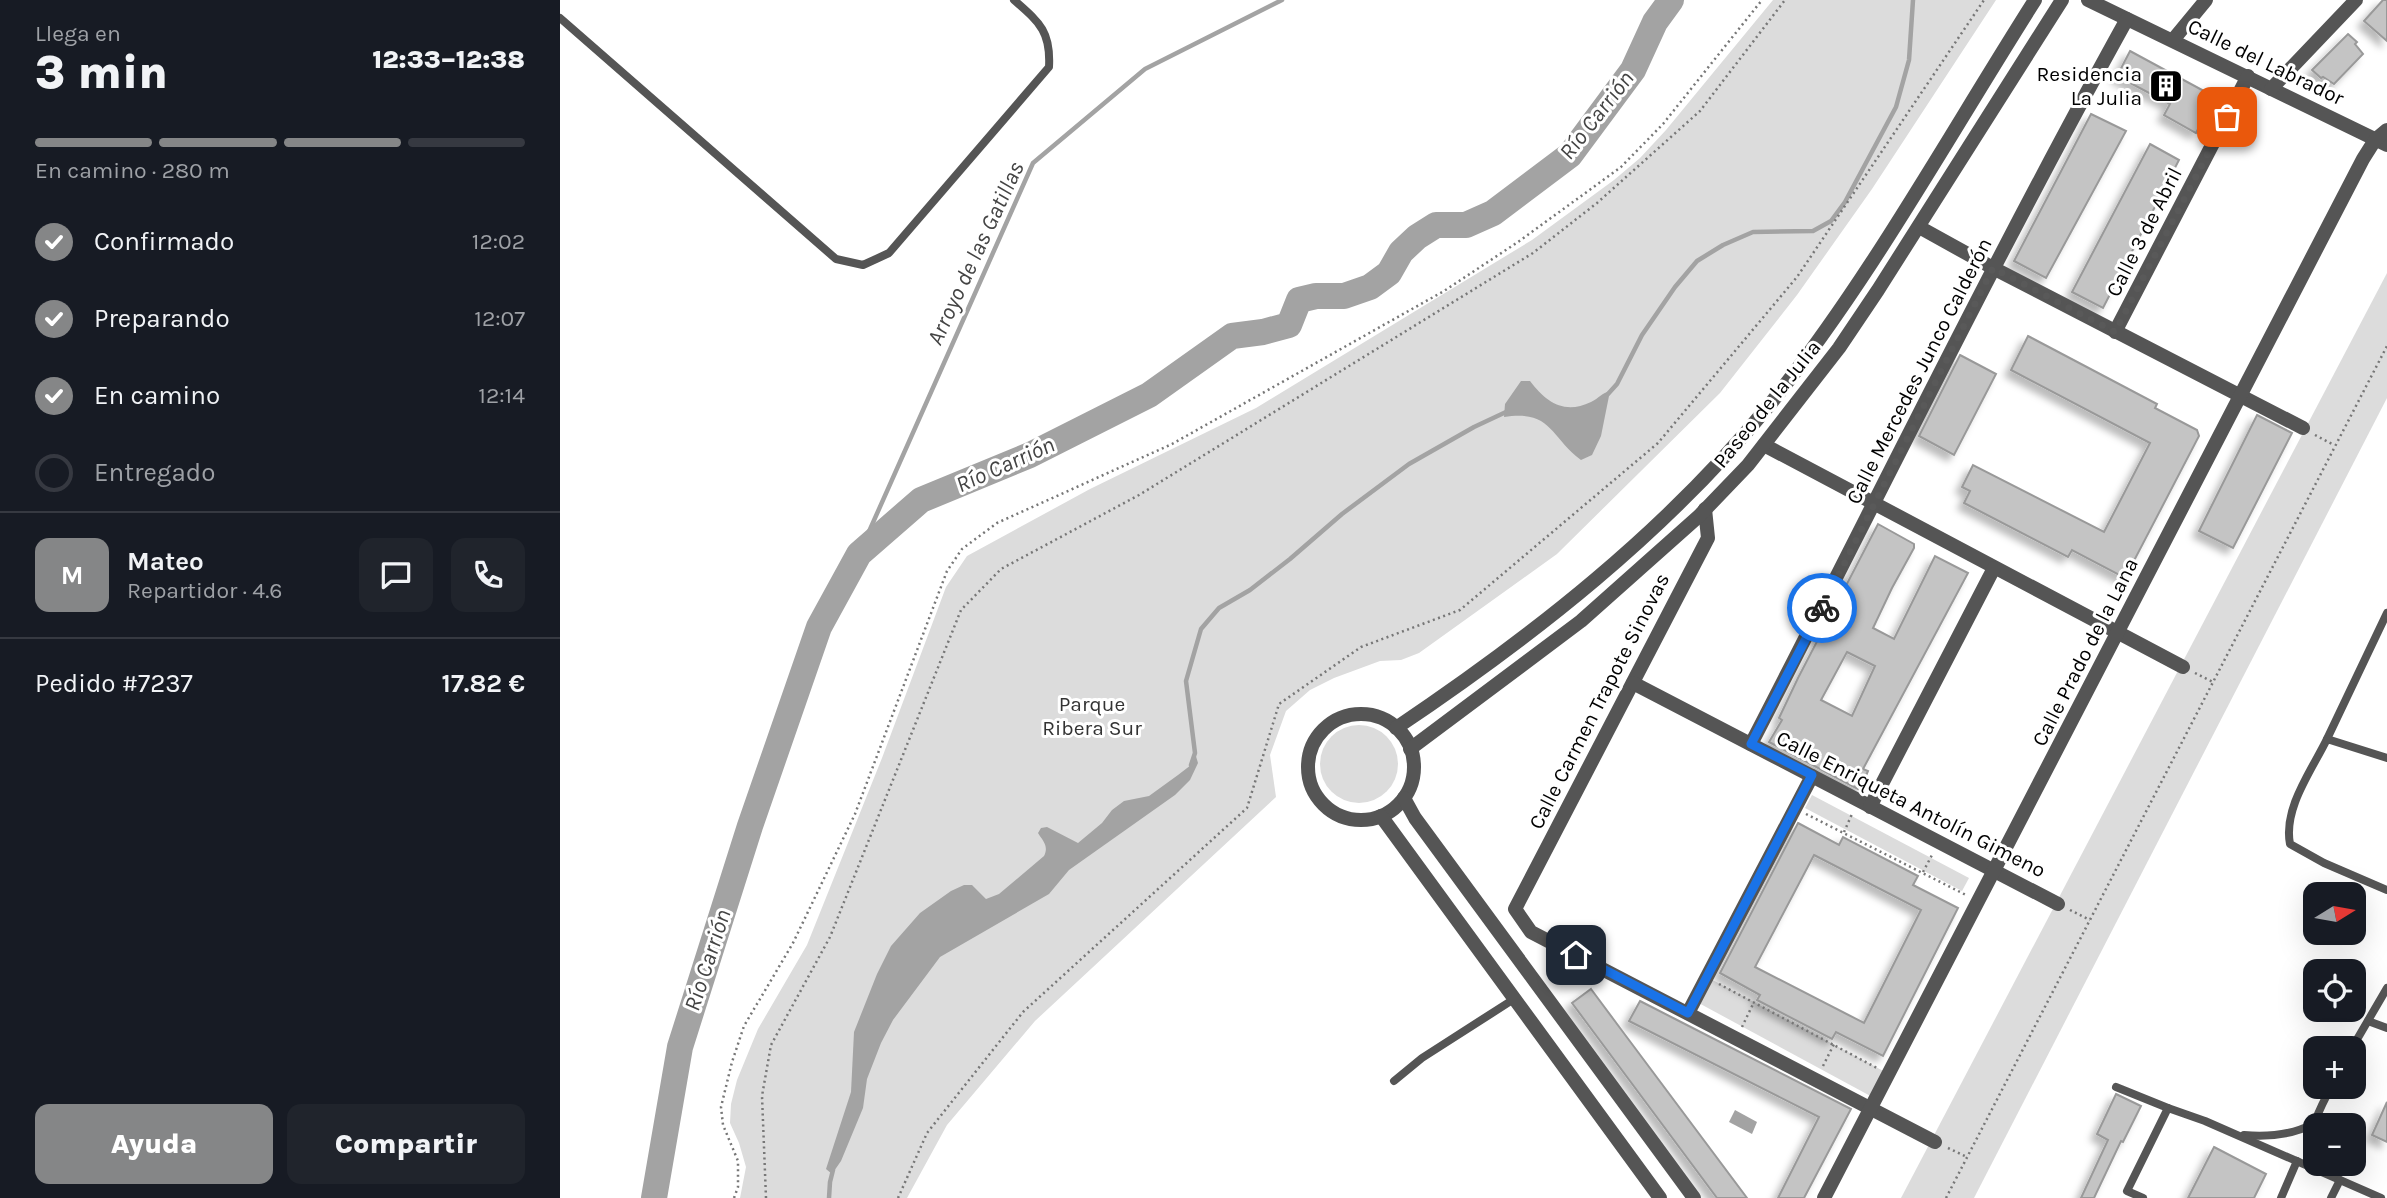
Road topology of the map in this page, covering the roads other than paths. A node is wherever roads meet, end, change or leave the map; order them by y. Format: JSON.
{"nodes":[{"id":1,"x":1014,"y":0,"type":"edge"},
{"id":2,"x":2035,"y":0,"type":"edge"},
{"id":3,"x":2062,"y":0,"type":"edge"},
{"id":4,"x":2088,"y":0,"type":"edge"},
{"id":5,"x":2206,"y":0,"type":"edge"},
{"id":6,"x":2357,"y":0,"type":"edge"},
{"id":7,"x":560,"y":18,"type":"edge"},
{"id":8,"x":2127,"y":19,"type":"junction"},
{"id":9,"x":2173,"y":40,"type":"junction"},
{"id":10,"x":2248,"y":76,"type":"junction"},
{"id":11,"x":2271,"y":89,"type":"junction"},
{"id":12,"x":2387,"y":130,"type":"edge"},
{"id":13,"x":2381,"y":142,"type":"edge"},
{"id":14,"x":1919,"y":227,"type":"junction"},
{"id":15,"x":1993,"y":268,"type":"junction"},
{"id":16,"x":2115,"y":332,"type":"junction"},
{"id":17,"x":2240,"y":397,"type":"junction"},
{"id":18,"x":2303,"y":428,"type":"road end"},
{"id":19,"x":1764,"y":445,"type":"junction"},
{"id":20,"x":1875,"y":505,"type":"junction"},
{"id":21,"x":1705,"y":509,"type":"junction"},
{"id":22,"x":1994,"y":568,"type":"junction"},
{"id":23,"x":2387,"y":613,"type":"edge"},
{"id":24,"x":2118,"y":634,"type":"junction"},
{"id":25,"x":2183,"y":667,"type":"road end"},
{"id":26,"x":1633,"y":683,"type":"junction"},
{"id":27,"x":1396,"y":728,"type":"junction"},
{"id":28,"x":2327,"y":739,"type":"junction"},
{"id":29,"x":1751,"y":744,"type":"junction"},
{"id":30,"x":1410,"y":749,"type":"junction"},
{"id":31,"x":2387,"y":758,"type":"edge"},
{"id":32,"x":1812,"y":775,"type":"junction"},
{"id":33,"x":1404,"y":798,"type":"junction"},
{"id":34,"x":1870,"y":807,"type":"junction"},
{"id":35,"x":1381,"y":816,"type":"junction"},
{"id":36,"x":1995,"y":870,"type":"junction"},
{"id":37,"x":2387,"y":890,"type":"edge"},
{"id":38,"x":2058,"y":904,"type":"road end"},
{"id":39,"x":2387,"y":988,"type":"edge"},
{"id":40,"x":1514,"y":999,"type":"junction"},
{"id":41,"x":1688,"y":1013,"type":"junction"},
{"id":42,"x":2368,"y":1021,"type":"junction"},
{"id":43,"x":2387,"y":1028,"type":"edge"},
{"id":44,"x":2359,"y":1036,"type":"edge"},
{"id":45,"x":1394,"y":1081,"type":"dead end"},
{"id":46,"x":2116,"y":1087,"type":"dead end"},
{"id":47,"x":1871,"y":1108,"type":"junction"},
{"id":48,"x":2168,"y":1108,"type":"junction"},
{"id":49,"x":2303,"y":1129,"type":"edge"},
{"id":50,"x":2237,"y":1135,"type":"junction"},
{"id":51,"x":1935,"y":1142,"type":"road end"},
{"id":52,"x":2297,"y":1161,"type":"junction"},
{"id":53,"x":2303,"y":1162,"type":"edge"},
{"id":54,"x":2333,"y":1176,"type":"edge"},
{"id":55,"x":2340,"y":1180,"type":"junction"},
{"id":56,"x":2125,"y":1194,"type":"edge"},
{"id":57,"x":1660,"y":1198,"type":"edge"},
{"id":58,"x":1694,"y":1198,"type":"edge"},
{"id":59,"x":1824,"y":1198,"type":"edge"},
{"id":60,"x":2143,"y":1198,"type":"edge"},
{"id":61,"x":2281,"y":1198,"type":"edge"},
{"id":62,"x":2331,"y":1198,"type":"edge"},
{"id":63,"x":2381,"y":1198,"type":"edge"}],
"edges":[{"from":1,"to":7,"type":"lane"},
{"from":2,"to":27,"type":"street","name":"Paseo de la Julia"},
{"from":3,"to":14,"type":"street","name":"Paseo de la Julia"},
{"from":4,"to":8,"type":"street","name":"Calle del Labrador"},
{"from":5,"to":9,"type":"street"},
{"from":6,"to":11,"type":"street"},
{"from":8,"to":9,"type":"street","name":"Calle del Labrador"},
{"from":8,"to":15,"type":"street","name":"Calle Mercedes Junco Calderón"},
{"from":9,"to":10,"type":"street","name":"Calle del Labrador"},
{"from":10,"to":11,"type":"street","name":"Calle del Labrador"},
{"from":10,"to":16,"type":"street","name":"Calle 3 de Abril"},
{"from":11,"to":13,"type":"street","name":"Calle del Labrador"},
{"from":12,"to":13,"type":"street","name":"Calle Prado de la Lana"},
{"from":13,"to":17,"type":"street","name":"Calle Prado de la Lana"},
{"from":14,"to":15,"type":"street"},
{"from":14,"to":19,"type":"street","name":"Paseo de la Julia"},
{"from":15,"to":16,"type":"street"},
{"from":15,"to":20,"type":"street","name":"Calle Mercedes Junco Calderón"},
{"from":16,"to":17,"type":"street"},
{"from":17,"to":18,"type":"street"},
{"from":17,"to":24,"type":"street","name":"Calle Prado de la Lana"},
{"from":19,"to":20,"type":"street"},
{"from":19,"to":21,"type":"street","name":"Paseo de la Julia"},
{"from":20,"to":22,"type":"street"},
{"from":20,"to":29,"type":"street","name":"Calle Mercedes Junco Calderón"},
{"from":21,"to":26,"type":"street","name":"Calle Carmen Trapote Sinovas"},
{"from":21,"to":30,"type":"street","name":"Paseo de la Julia"},
{"from":22,"to":24,"type":"street"},
{"from":22,"to":34,"type":"street"},
{"from":23,"to":28,"type":"lane"},
{"from":24,"to":25,"type":"street"},
{"from":24,"to":36,"type":"street","name":"Calle Prado de la Lana"},
{"from":26,"to":29,"type":"street","name":"Calle Enriqueta Antolín Gimeno"},
{"from":26,"to":41,"type":"street","name":"Calle Carmen Trapote Sinovas"},
{"from":27,"to":30,"type":"street"},
{"from":27,"to":35,"type":"street"},
{"from":28,"to":31,"type":"lane"},
{"from":28,"to":37,"type":"lane"},
{"from":29,"to":32,"type":"street","name":"Calle Enriqueta Antolín Gimeno"},
{"from":30,"to":33,"type":"street"},
{"from":32,"to":34,"type":"street","name":"Calle Enriqueta Antolín Gimeno"},
{"from":32,"to":41,"type":"street"},
{"from":33,"to":35,"type":"street"},
{"from":33,"to":58,"type":"street"},
{"from":34,"to":36,"type":"street","name":"Calle Enriqueta Antolín Gimeno"},
{"from":35,"to":40,"type":"street"},
{"from":36,"to":38,"type":"street","name":"Calle Enriqueta Antolín Gimeno"},
{"from":36,"to":47,"type":"street","name":"Calle Prado de la Lana"},
{"from":39,"to":42,"type":"lane"},
{"from":40,"to":45,"type":"lane"},
{"from":40,"to":57,"type":"street"},
{"from":41,"to":47,"type":"street"},
{"from":42,"to":43,"type":"lane"},
{"from":42,"to":44,"type":"lane"},
{"from":46,"to":48,"type":"lane"},
{"from":47,"to":51,"type":"street"},
{"from":47,"to":59,"type":"street","name":"Calle Prado de la Lana"},
{"from":48,"to":50,"type":"lane"},
{"from":48,"to":56,"type":"lane"},
{"from":49,"to":50,"type":"lane"},
{"from":50,"to":52,"type":"lane"},
{"from":52,"to":53,"type":"lane"},
{"from":52,"to":61,"type":"lane"},
{"from":54,"to":55,"type":"lane"},
{"from":55,"to":62,"type":"lane"},
{"from":55,"to":63,"type":"lane"},
{"from":56,"to":60,"type":"lane"}]}
